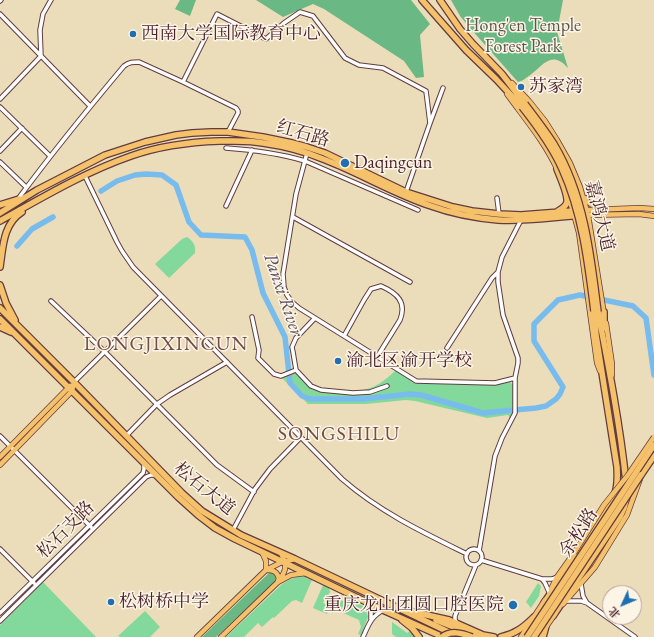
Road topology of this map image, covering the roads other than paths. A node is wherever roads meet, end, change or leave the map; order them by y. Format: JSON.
{"nodes":[{"id":1,"x":51,"y":0,"type":"edge"},
{"id":2,"x":422,"y":0,"type":"edge"},
{"id":3,"x":440,"y":0,"type":"edge"},
{"id":4,"x":0,"y":14,"type":"edge"},
{"id":5,"x":41,"y":56,"type":"junction"},
{"id":6,"x":502,"y":74,"type":"junction"},
{"id":7,"x":496,"y":79,"type":"junction"},
{"id":8,"x":183,"y":82,"type":"junction"},
{"id":9,"x":443,"y":88,"type":"dead end"},
{"id":10,"x":0,"y":99,"type":"edge"},
{"id":11,"x":524,"y":105,"type":"junction"},
{"id":12,"x":90,"y":106,"type":"junction"},
{"id":13,"x":0,"y":107,"type":"edge"},
{"id":14,"x":430,"y":123,"type":"junction"},
{"id":15,"x":22,"y":128,"type":"junction"},
{"id":16,"x":228,"y":132,"type":"junction"},
{"id":17,"x":226,"y":148,"type":"dead end"},
{"id":18,"x":252,"y":150,"type":"junction"},
{"id":19,"x":0,"y":151,"type":"edge"},
{"id":20,"x":307,"y":153,"type":"junction"},
{"id":21,"x":50,"y":156,"type":"junction"},
{"id":22,"x":305,"y":161,"type":"junction"},
{"id":23,"x":0,"y":162,"type":"edge"},
{"id":24,"x":557,"y":169,"type":"junction"},
{"id":25,"x":85,"y":176,"type":"junction"},
{"id":26,"x":26,"y":187,"type":"junction"},
{"id":27,"x":580,"y":187,"type":"junction"},
{"id":28,"x":37,"y":190,"type":"junction"},
{"id":29,"x":406,"y":192,"type":"junction"},
{"id":30,"x":567,"y":192,"type":"junction"},
{"id":31,"x":583,"y":195,"type":"junction"},
{"id":32,"x":42,"y":198,"type":"junction"},
{"id":33,"x":497,"y":198,"type":"dead end"},
{"id":34,"x":17,"y":199,"type":"junction"},
{"id":35,"x":0,"y":205,"type":"edge"},
{"id":36,"x":226,"y":206,"type":"dead end"},
{"id":37,"x":628,"y":209,"type":"junction"},
{"id":38,"x":654,"y":209,"type":"edge"},
{"id":39,"x":418,"y":210,"type":"dead end"},
{"id":40,"x":551,"y":212,"type":"junction"},
{"id":41,"x":588,"y":212,"type":"junction"},
{"id":42,"x":0,"y":213,"type":"edge"},
{"id":43,"x":574,"y":213,"type":"junction"},
{"id":44,"x":498,"y":214,"type":"junction"},
{"id":45,"x":654,"y":216,"type":"edge"},
{"id":46,"x":293,"y":217,"type":"junction"},
{"id":47,"x":0,"y":220,"type":"edge"},
{"id":48,"x":521,"y":220,"type":"junction"},
{"id":49,"x":0,"y":267,"type":"edge"},
{"id":50,"x":498,"y":272,"type":"junction"},
{"id":51,"x":410,"y":282,"type":"dead end"},
{"id":52,"x":0,"y":285,"type":"edge"},
{"id":53,"x":161,"y":296,"type":"junction"},
{"id":54,"x":51,"y":301,"type":"dead end"},
{"id":55,"x":0,"y":308,"type":"edge"},
{"id":56,"x":596,"y":312,"type":"junction"},
{"id":57,"x":252,"y":317,"type":"dead end"},
{"id":58,"x":315,"y":318,"type":"junction"},
{"id":59,"x":0,"y":319,"type":"edge"},
{"id":60,"x":19,"y":327,"type":"junction"},
{"id":61,"x":0,"y":328,"type":"edge"},
{"id":62,"x":13,"y":333,"type":"junction"},
{"id":63,"x":344,"y":336,"type":"junction"},
{"id":64,"x":446,"y":348,"type":"dead end"},
{"id":65,"x":105,"y":352,"type":"junction"},
{"id":66,"x":377,"y":357,"type":"junction"},
{"id":67,"x":227,"y":362,"type":"junction"},
{"id":68,"x":295,"y":370,"type":"junction"},
{"id":69,"x":515,"y":378,"type":"junction"},
{"id":70,"x":74,"y":382,"type":"junction"},
{"id":71,"x":604,"y":384,"type":"junction"},
{"id":72,"x":387,"y":386,"type":"dead end"},
{"id":73,"x":612,"y":387,"type":"junction"},
{"id":74,"x":70,"y":390,"type":"junction"},
{"id":75,"x":157,"y":404,"type":"junction"},
{"id":76,"x":0,"y":436,"type":"edge"},
{"id":77,"x":126,"y":436,"type":"junction"},
{"id":78,"x":301,"y":437,"type":"junction"},
{"id":79,"x":654,"y":437,"type":"edge"},
{"id":80,"x":654,"y":445,"type":"edge"},
{"id":81,"x":12,"y":448,"type":"junction"},
{"id":82,"x":654,"y":456,"type":"edge"},
{"id":83,"x":0,"y":457,"type":"edge"},
{"id":84,"x":144,"y":463,"type":"junction"},
{"id":85,"x":0,"y":465,"type":"edge"},
{"id":86,"x":641,"y":475,"type":"junction"},
{"id":87,"x":156,"y":476,"type":"junction"},
{"id":88,"x":254,"y":492,"type":"junction"},
{"id":89,"x":90,"y":526,"type":"junction"},
{"id":90,"x":93,"y":529,"type":"junction"},
{"id":91,"x":233,"y":530,"type":"junction"},
{"id":92,"x":0,"y":549,"type":"edge"},
{"id":93,"x":262,"y":552,"type":"junction"},
{"id":94,"x":479,"y":552,"type":"junction"},
{"id":95,"x":281,"y":553,"type":"junction"},
{"id":96,"x":467,"y":554,"type":"junction"},
{"id":97,"x":295,"y":559,"type":"junction"},
{"id":98,"x":481,"y":560,"type":"junction"},
{"id":99,"x":284,"y":562,"type":"junction"},
{"id":100,"x":476,"y":565,"type":"junction"},
{"id":101,"x":266,"y":570,"type":"junction"},
{"id":102,"x":306,"y":573,"type":"junction"},
{"id":103,"x":557,"y":577,"type":"junction"},
{"id":104,"x":542,"y":580,"type":"junction"},
{"id":105,"x":33,"y":582,"type":"junction"},
{"id":106,"x":278,"y":582,"type":"junction"},
{"id":107,"x":581,"y":584,"type":"junction"},
{"id":108,"x":36,"y":585,"type":"junction"},
{"id":109,"x":549,"y":592,"type":"junction"},
{"id":110,"x":566,"y":601,"type":"junction"},
{"id":111,"x":369,"y":603,"type":"junction"},
{"id":112,"x":544,"y":603,"type":"junction"},
{"id":113,"x":588,"y":603,"type":"junction"},
{"id":114,"x":395,"y":607,"type":"junction"},
{"id":115,"x":383,"y":610,"type":"junction"},
{"id":116,"x":412,"y":612,"type":"junction"},
{"id":117,"x":0,"y":613,"type":"edge"},
{"id":118,"x":392,"y":613,"type":"junction"},
{"id":119,"x":455,"y":616,"type":"junction"},
{"id":120,"x":553,"y":616,"type":"junction"},
{"id":121,"x":534,"y":617,"type":"junction"},
{"id":122,"x":371,"y":619,"type":"junction"},
{"id":123,"x":449,"y":620,"type":"junction"},
{"id":124,"x":0,"y":621,"type":"edge"},
{"id":125,"x":457,"y":624,"type":"junction"},
{"id":126,"x":546,"y":626,"type":"junction"},
{"id":127,"x":428,"y":630,"type":"junction"},
{"id":128,"x":197,"y":637,"type":"edge"},
{"id":129,"x":221,"y":637,"type":"edge"},
{"id":130,"x":363,"y":637,"type":"edge"},
{"id":131,"x":419,"y":637,"type":"edge"},
{"id":132,"x":437,"y":637,"type":"edge"},
{"id":133,"x":443,"y":637,"type":"edge"},
{"id":134,"x":459,"y":637,"type":"edge"},
{"id":135,"x":472,"y":637,"type":"edge"},
{"id":136,"x":479,"y":637,"type":"edge"},
{"id":137,"x":494,"y":637,"type":"edge"},
{"id":138,"x":501,"y":637,"type":"edge"},
{"id":139,"x":521,"y":637,"type":"edge"},
{"id":140,"x":527,"y":637,"type":"edge"},
{"id":141,"x":534,"y":637,"type":"edge"},
{"id":142,"x":539,"y":637,"type":"edge"},
{"id":143,"x":543,"y":637,"type":"edge"},
{"id":144,"x":635,"y":637,"type":"edge"}],
"edges":[{"from":1,"to":5,"type":"street"},
{"from":2,"to":7,"type":"highway","name":"嘉鸿大道"},
{"from":3,"to":6,"type":"highway","name":"嘉鸿大道"},
{"from":4,"to":5,"type":"street"},
{"from":5,"to":10,"type":"street"},
{"from":5,"to":12,"type":"street"},
{"from":6,"to":11,"type":"highway","name":"嘉鸿大道"},
{"from":6,"to":27,"type":"main road","name":"嘉鸿大道"},
{"from":7,"to":11,"type":"highway","name":"嘉鸿大道"},
{"from":7,"to":24,"type":"main road","name":"嘉鸿大道"},
{"from":8,"to":12,"type":"street"},
{"from":8,"to":14,"type":"street"},
{"from":8,"to":16,"type":"street"},
{"from":9,"to":14,"type":"street"},
{"from":11,"to":56,"type":"highway","name":"嘉鸿大道","bridge":true},
{"from":12,"to":21,"type":"street"},
{"from":13,"to":15,"type":"street"},
{"from":14,"to":29,"type":"street"},
{"from":15,"to":19,"type":"street"},
{"from":15,"to":21,"type":"street"},
{"from":16,"to":28,"type":"highway","name":"红石路"},
{"from":16,"to":29,"type":"highway","name":"红石路"},
{"from":17,"to":18,"type":"street"},
{"from":18,"to":22,"type":"street"},
{"from":18,"to":36,"type":"street"},
{"from":20,"to":22,"type":"street"},
{"from":20,"to":25,"type":"highway","name":"红石路"},
{"from":20,"to":48,"type":"highway","name":"红石路"},
{"from":21,"to":26,"type":"street"},
{"from":22,"to":39,"type":"street"},
{"from":22,"to":46,"type":"street"},
{"from":23,"to":26,"type":"street"},
{"from":24,"to":30,"type":"main road","name":"嘉鸿大道"},
{"from":24,"to":40,"type":"highway"},
{"from":25,"to":32,"type":"highway","name":"红石路"},
{"from":25,"to":53,"type":"street"},
{"from":26,"to":34,"type":"street"},
{"from":27,"to":30,"type":"main road"},
{"from":27,"to":31,"type":"main road","name":"嘉鸿大道"},
{"from":28,"to":34,"type":"highway"},
{"from":28,"to":42,"type":"highway","name":"红石路"},
{"from":29,"to":44,"type":"highway","name":"红石路"},
{"from":30,"to":43,"type":"main road","name":"嘉鸿大道"},
{"from":31,"to":37,"type":"main road"},
{"from":31,"to":41,"type":"main road","name":"嘉鸿大道"},
{"from":32,"to":47,"type":"highway","name":"红石路"},
{"from":32,"to":49,"type":"highway"},
{"from":33,"to":44,"type":"street"},
{"from":34,"to":35,"type":"highway"},
{"from":37,"to":38,"type":"main road","name":"红石路"},
{"from":37,"to":41,"type":"main road","name":"红石路"},
{"from":40,"to":43,"type":"highway","name":"红石路"},
{"from":40,"to":44,"type":"highway","name":"红石路"},
{"from":41,"to":43,"type":"highway","name":"红石路"},
{"from":41,"to":45,"type":"main road","name":"红石路"},
{"from":41,"to":56,"type":"main road","name":"嘉鸿大道"},
{"from":43,"to":48,"type":"highway","name":"红石路"},
{"from":43,"to":56,"type":"main road","name":"嘉鸿大道"},
{"from":46,"to":51,"type":"street"},
{"from":46,"to":58,"type":"street"},
{"from":48,"to":50,"type":"street"},
{"from":50,"to":64,"type":"street"},
{"from":50,"to":69,"type":"street"},
{"from":52,"to":60,"type":"highway"},
{"from":53,"to":65,"type":"street"},
{"from":53,"to":67,"type":"street"},
{"from":54,"to":65,"type":"street"},
{"from":55,"to":60,"type":"highway","name":"松石大道"},
{"from":56,"to":71,"type":"highway","name":"嘉鸿大道"},
{"from":56,"to":71,"type":"main road","name":"嘉鸿大道"},
{"from":56,"to":73,"type":"highway","name":"嘉鸿大道"},
{"from":56,"to":73,"type":"main road","name":"嘉鸿大道"},
{"from":57,"to":68,"type":"street"},
{"from":58,"to":63,"type":"street"},
{"from":58,"to":68,"type":"street"},
{"from":59,"to":62,"type":"highway","name":"松石大道"},
{"from":60,"to":70,"type":"highway","name":"松石大道"},
{"from":61,"to":62,"type":"highway"},
{"from":62,"to":74,"type":"highway","name":"松石大道"},
{"from":63,"to":66,"type":"street"},
{"from":63,"to":66,"type":"street"},
{"from":65,"to":70,"type":"street"},
{"from":65,"to":75,"type":"street"},
{"from":66,"to":69,"type":"street"},
{"from":67,"to":75,"type":"street"},
{"from":67,"to":78,"type":"street"},
{"from":68,"to":72,"type":"street"},
{"from":69,"to":94,"type":"street"},
{"from":70,"to":74,"type":"main road"},
{"from":70,"to":77,"type":"highway","name":"松石大道"},
{"from":71,"to":112,"type":"highway","name":"嘉鸿大道"},
{"from":73,"to":120,"type":"highway","name":"嘉鸿大道"},
{"from":74,"to":81,"type":"main road"},
{"from":74,"to":84,"type":"highway","name":"松石大道"},
{"from":75,"to":77,"type":"street"},
{"from":75,"to":88,"type":"street"},
{"from":76,"to":81,"type":"street"},
{"from":77,"to":91,"type":"highway","name":"松石大道"},
{"from":78,"to":88,"type":"street"},
{"from":78,"to":96,"type":"street"},
{"from":79,"to":103,"type":"main road","bridge":true},
{"from":80,"to":140,"type":"highway","name":"余松路","bridge":true},
{"from":81,"to":83,"type":"main road"},
{"from":81,"to":85,"type":"main road"},
{"from":81,"to":89,"type":"street"},
{"from":82,"to":86,"type":"highway","name":"余松路"},
{"from":84,"to":87,"type":"highway","name":"松石大道"},
{"from":84,"to":89,"type":"street","name":"松石支路"},
{"from":86,"to":107,"type":"main road","bridge":true},
{"from":86,"to":141,"type":"highway","name":"余松路","bridge":true},
{"from":87,"to":90,"type":"street"},
{"from":87,"to":93,"type":"highway","name":"松石大道"},
{"from":88,"to":91,"type":"street"},
{"from":89,"to":90,"type":"street"},
{"from":89,"to":105,"type":"street","name":"松石支路"},
{"from":90,"to":108,"type":"street"},
{"from":91,"to":95,"type":"highway","name":"松石大道"},
{"from":92,"to":105,"type":"street"},
{"from":93,"to":99,"type":"highway","name":"松石大道"},
{"from":93,"to":101,"type":"main road"},
{"from":94,"to":96,"type":"street"},
{"from":94,"to":98,"type":"street"},
{"from":95,"to":97,"type":"highway","name":"松石大道"},
{"from":95,"to":99,"type":"main road"},
{"from":96,"to":100,"type":"street"},
{"from":97,"to":99,"type":"main road"},
{"from":97,"to":114,"type":"highway","name":"松石大道"},
{"from":98,"to":100,"type":"street"},
{"from":98,"to":104,"type":"street"},
{"from":99,"to":101,"type":"main road"},
{"from":99,"to":102,"type":"highway","name":"松石大道"},
{"from":99,"to":106,"type":"main road"},
{"from":100,"to":119,"type":"street"},
{"from":101,"to":106,"type":"main road"},
{"from":101,"to":128,"type":"main road"},
{"from":102,"to":106,"type":"main road"},
{"from":102,"to":111,"type":"highway","name":"松石大道"},
{"from":103,"to":104,"type":"street"},
{"from":103,"to":109,"type":"main road"},
{"from":104,"to":109,"type":"street"},
{"from":105,"to":108,"type":"street"},
{"from":105,"to":117,"type":"street","name":"松石支路"},
{"from":106,"to":129,"type":"main road"},
{"from":107,"to":110,"type":"main road"},
{"from":107,"to":113,"type":"street"},
{"from":108,"to":124,"type":"street"},
{"from":109,"to":112,"type":"main road"},
{"from":110,"to":113,"type":"street"},
{"from":110,"to":120,"type":"main road"},
{"from":111,"to":115,"type":"highway","name":"松石大道"},
{"from":111,"to":122,"type":"street"},
{"from":112,"to":121,"type":"main road"},
{"from":113,"to":144,"type":"street"},
{"from":114,"to":116,"type":"highway"},
{"from":114,"to":134,"type":"highway","name":"松石大道"},
{"from":115,"to":118,"type":"highway","name":"松石大道"},
{"from":115,"to":122,"type":"street"},
{"from":116,"to":123,"type":"highway"},
{"from":116,"to":136,"type":"highway"},
{"from":118,"to":127,"type":"highway","name":"松石大道"},
{"from":118,"to":131,"type":"highway"},
{"from":119,"to":123,"type":"street"},
{"from":119,"to":125,"type":"street"},
{"from":120,"to":126,"type":"main road"},
{"from":121,"to":138,"type":"highway"},
{"from":121,"to":139,"type":"main road"},
{"from":122,"to":130,"type":"street"},
{"from":123,"to":125,"type":"highway"},
{"from":125,"to":137,"type":"highway"},
{"from":126,"to":142,"type":"main road"},
{"from":126,"to":143,"type":"highway"},
{"from":127,"to":132,"type":"highway"},
{"from":127,"to":133,"type":"highway","name":"松石大道"},
{"from":133,"to":135,"type":"highway","bridge":true}]}
